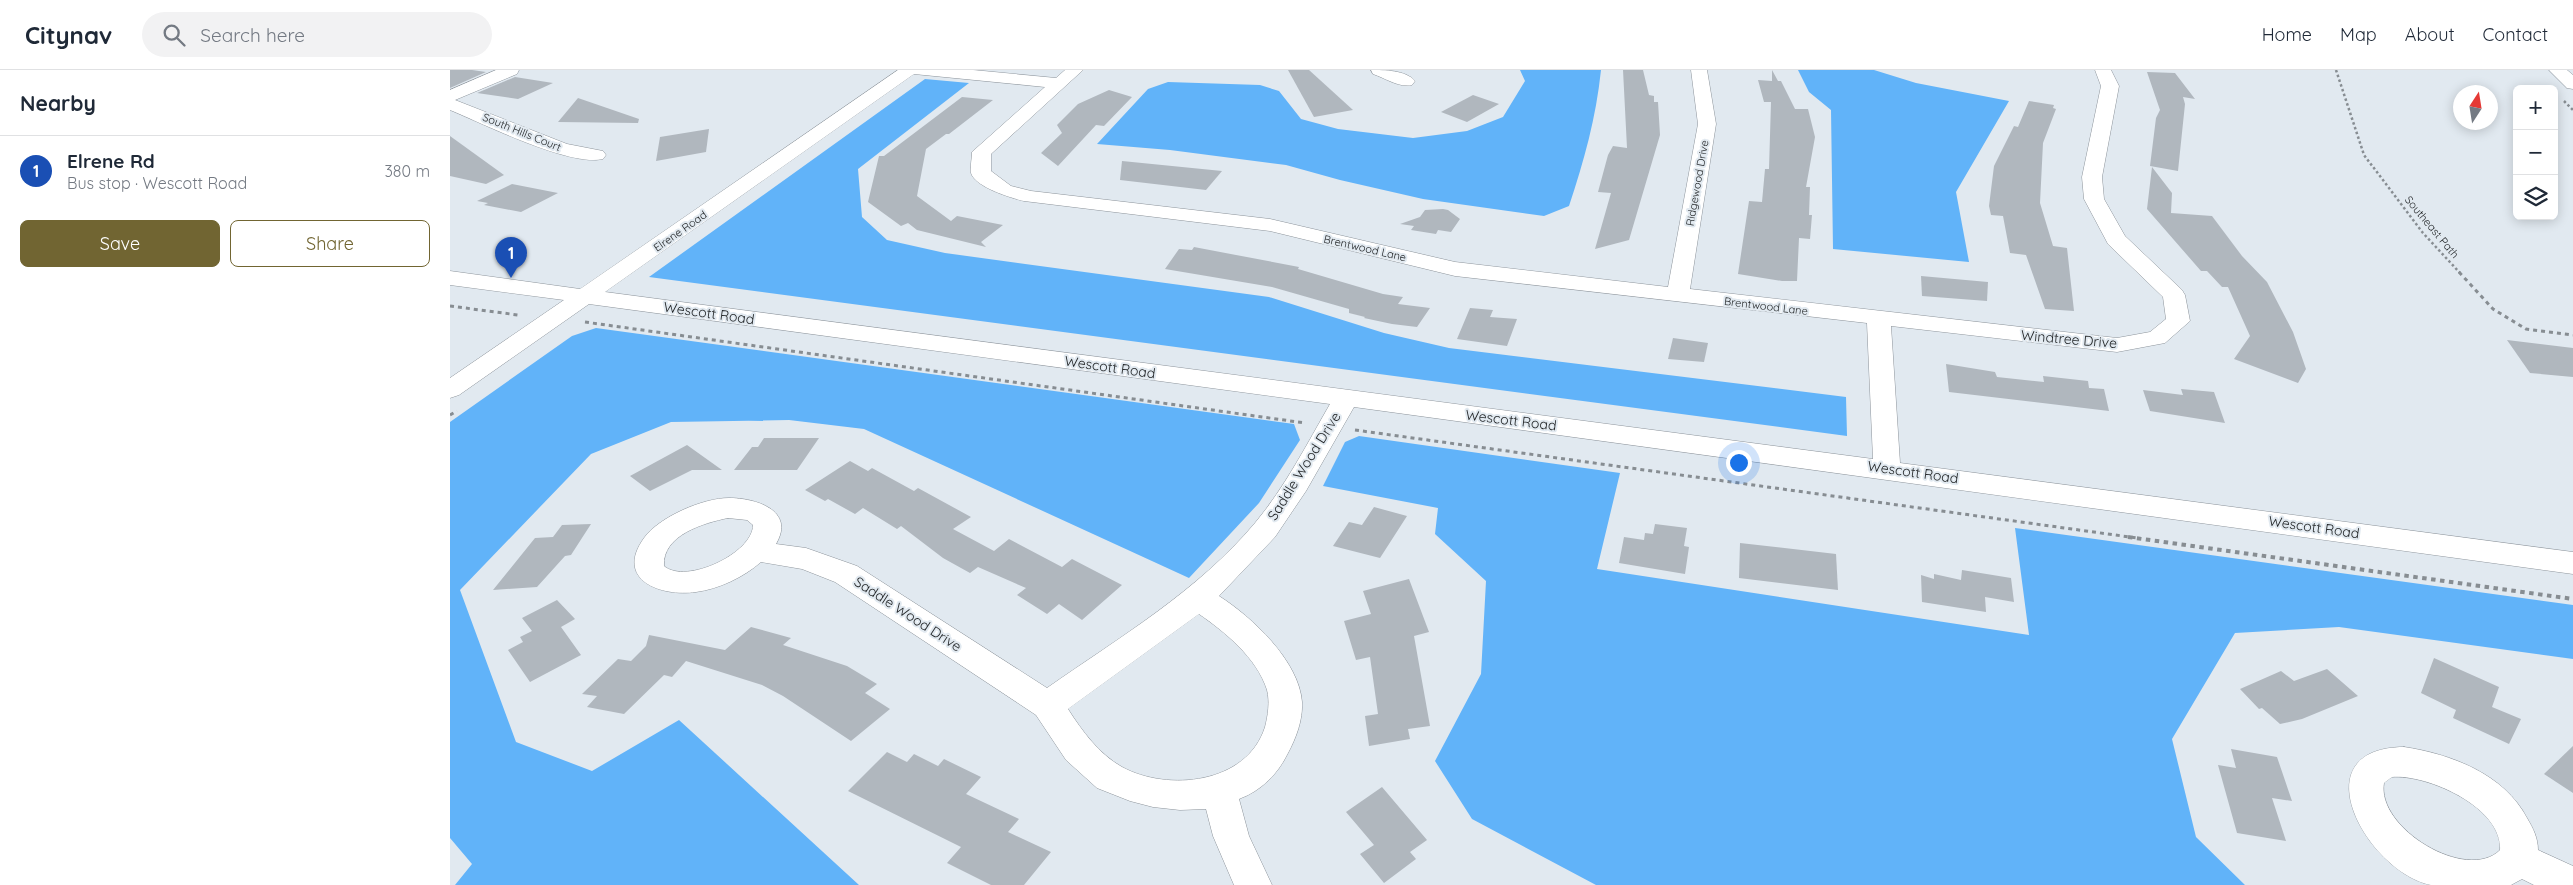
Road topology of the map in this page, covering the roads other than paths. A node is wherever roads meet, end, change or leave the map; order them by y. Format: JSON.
{"nodes":[{"id":1,"x":511,"y":70,"type":"edge"},
{"id":2,"x":909,"y":70,"type":"edge"},
{"id":3,"x":917,"y":70,"type":"edge"},
{"id":4,"x":1076,"y":70,"type":"edge"},
{"id":5,"x":1379,"y":70,"type":"edge"},
{"id":6,"x":1699,"y":70,"type":"edge"},
{"id":7,"x":2103,"y":70,"type":"edge"},
{"id":8,"x":2557,"y":70,"type":"edge"},
{"id":9,"x":1406,"y":81,"type":"dead end"},
{"id":10,"x":1059,"y":84,"type":"junction"},
{"id":11,"x":2573,"y":84,"type":"edge"},
{"id":12,"x":450,"y":96,"type":"edge"},
{"id":13,"x":450,"y":104,"type":"edge"},
{"id":14,"x":596,"y":155,"type":"dead end"},
{"id":15,"x":450,"y":278,"type":"edge"},
{"id":16,"x":586,"y":296,"type":"junction"},
{"id":17,"x":1678,"y":296,"type":"junction"},
{"id":18,"x":1879,"y":319,"type":"junction"},
{"id":19,"x":450,"y":390,"type":"edge"},
{"id":20,"x":1346,"y":399,"type":"junction"},
{"id":21,"x":1887,"y":469,"type":"junction"},
{"id":22,"x":757,"y":551,"type":"dead end"},
{"id":23,"x":2573,"y":563,"type":"edge"},
{"id":24,"x":1199,"y":598,"type":"junction"},
{"id":25,"x":1048,"y":705,"type":"junction"},
{"id":26,"x":1219,"y":791,"type":"junction"},
{"id":27,"x":2519,"y":860,"type":"dead end"},
{"id":28,"x":2573,"y":884,"type":"edge"},
{"id":29,"x":1253,"y":885,"type":"edge"}],
"edges":[{"from":1,"to":12,"type":"street"},
{"from":2,"to":16,"type":"street","name":"Elrene Road"},
{"from":3,"to":10,"type":"street"},
{"from":4,"to":10,"type":"street"},
{"from":5,"to":9,"type":"street"},
{"from":6,"to":17,"type":"street","name":"Ridgewood Drive"},
{"from":7,"to":18,"type":"street","name":"Windtree Drive"},
{"from":8,"to":11,"type":"street"},
{"from":10,"to":17,"type":"street","name":"Brentwood Lane"},
{"from":13,"to":14,"type":"street","name":"South Hills Court"},
{"from":15,"to":16,"type":"street","name":"Wescott Road"},
{"from":16,"to":19,"type":"street","name":"Elrene Road"},
{"from":16,"to":20,"type":"street","name":"Wescott Road"},
{"from":17,"to":18,"type":"street","name":"Brentwood Lane"},
{"from":18,"to":21,"type":"street"},
{"from":20,"to":21,"type":"street","name":"Wescott Road"},
{"from":20,"to":24,"type":"street","name":"Saddle Wood Drive"},
{"from":21,"to":23,"type":"street","name":"Wescott Road"},
{"from":22,"to":25,"type":"street","name":"Saddle Wood Drive"},
{"from":24,"to":25,"type":"street","name":"Saddle Wood Drive"},
{"from":24,"to":26,"type":"street","name":"Saddle Wood Drive"},
{"from":25,"to":26,"type":"street","name":"Saddle Wood Drive"},
{"from":26,"to":29,"type":"street"},
{"from":27,"to":28,"type":"street"}]}
